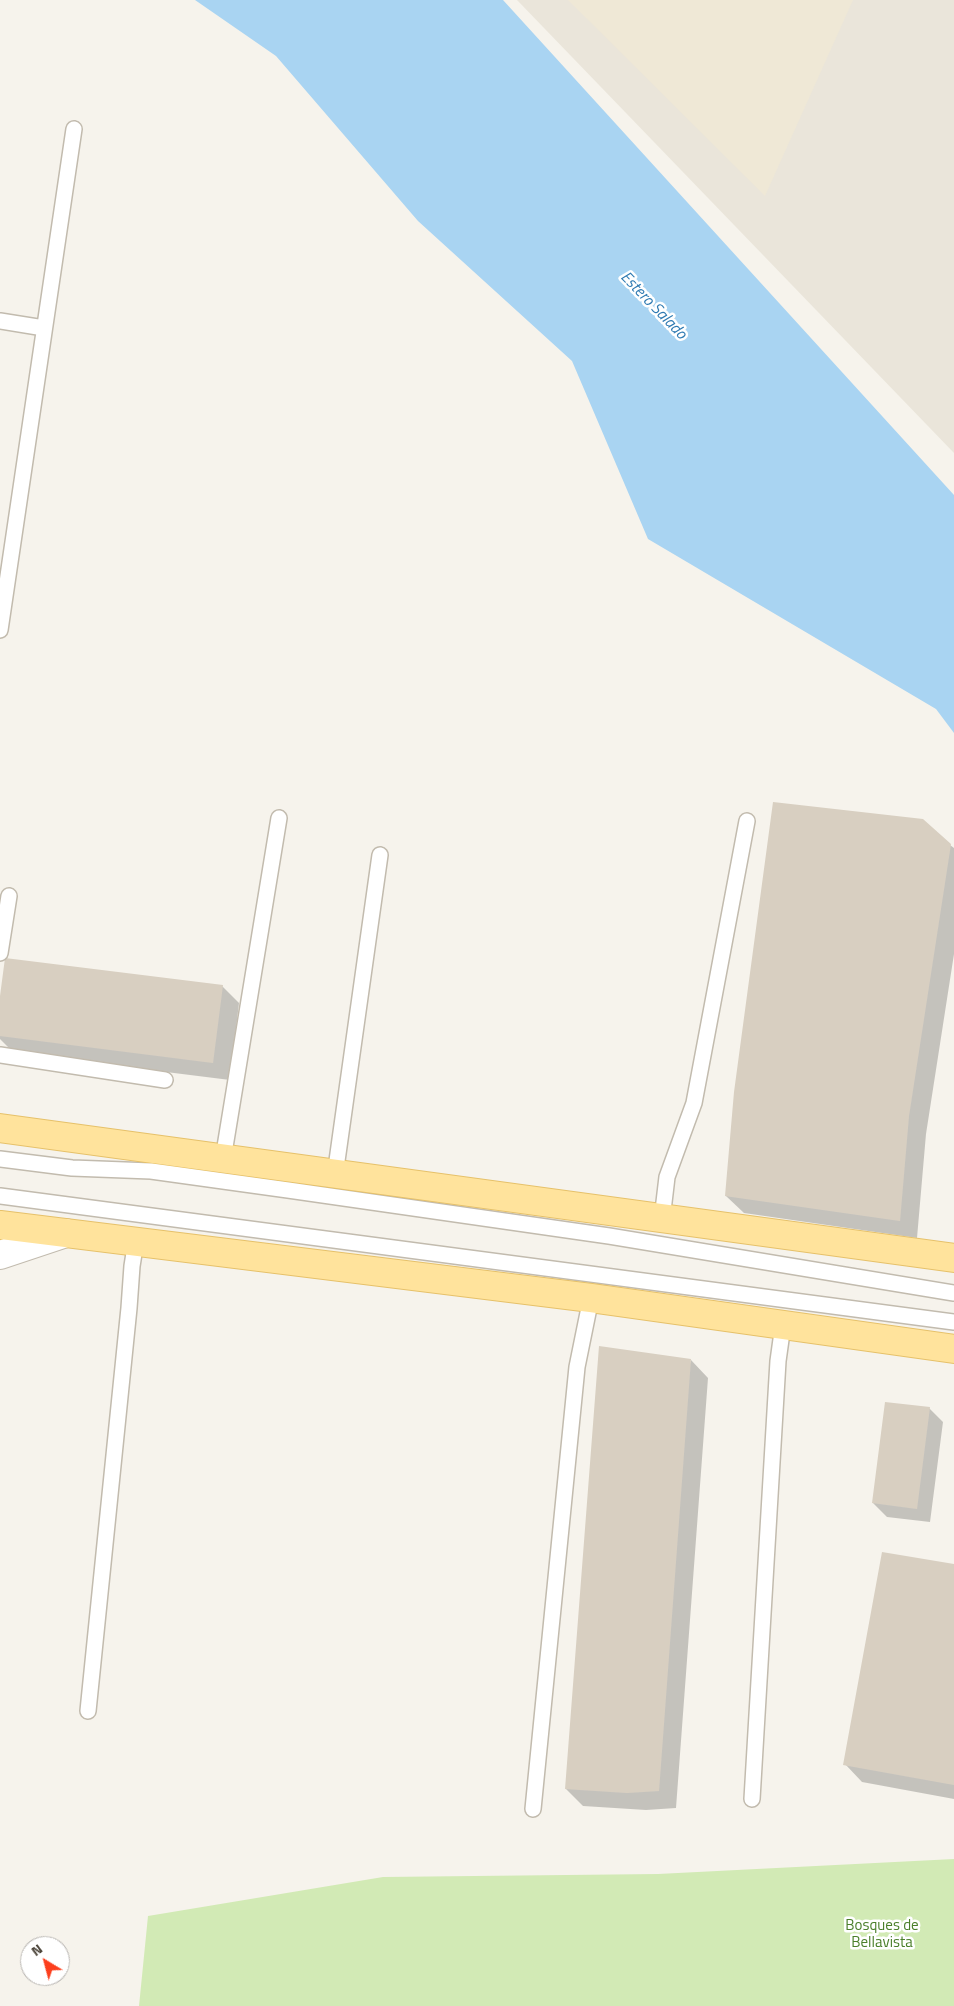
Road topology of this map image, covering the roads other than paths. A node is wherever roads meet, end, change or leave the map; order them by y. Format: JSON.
{"nodes":[{"id":1,"x":74,"y":130,"type":"dead end"},
{"id":2,"x":0,"y":321,"type":"edge"},
{"id":3,"x":44,"y":328,"type":"junction"},
{"id":4,"x":0,"y":630,"type":"edge"},
{"id":5,"x":280,"y":818,"type":"dead end"},
{"id":6,"x":747,"y":821,"type":"dead end"},
{"id":7,"x":380,"y":855,"type":"dead end"},
{"id":8,"x":8,"y":896,"type":"dead end"},
{"id":9,"x":0,"y":953,"type":"edge"},
{"id":10,"x":0,"y":1055,"type":"edge"},
{"id":11,"x":165,"y":1080,"type":"dead end"},
{"id":12,"x":0,"y":1128,"type":"edge"},
{"id":13,"x":0,"y":1159,"type":"edge"},
{"id":14,"x":223,"y":1159,"type":"junction"},
{"id":15,"x":335,"y":1175,"type":"junction"},
{"id":16,"x":0,"y":1196,"type":"edge"},
{"id":17,"x":662,"y":1219,"type":"junction"},
{"id":18,"x":0,"y":1225,"type":"edge"},
{"id":19,"x":66,"y":1233,"type":"junction"},
{"id":20,"x":136,"y":1241,"type":"junction"},
{"id":21,"x":0,"y":1255,"type":"edge"},
{"id":22,"x":954,"y":1258,"type":"edge"},
{"id":23,"x":954,"y":1293,"type":"edge"},
{"id":24,"x":590,"y":1298,"type":"junction"},
{"id":25,"x":954,"y":1322,"type":"edge"},
{"id":26,"x":783,"y":1325,"type":"junction"},
{"id":27,"x":954,"y":1349,"type":"edge"},
{"id":28,"x":88,"y":1711,"type":"dead end"},
{"id":29,"x":752,"y":1798,"type":"dead end"},
{"id":30,"x":532,"y":1809,"type":"dead end"}],
"edges":[{"from":1,"to":3,"type":"lane"},
{"from":2,"to":3,"type":"lane"},
{"from":3,"to":4,"type":"lane"},
{"from":5,"to":14,"type":"lane"},
{"from":6,"to":17,"type":"lane"},
{"from":7,"to":15,"type":"lane"},
{"from":8,"to":9,"type":"lane"},
{"from":10,"to":11,"type":"lane"},
{"from":12,"to":14,"type":"main road"},
{"from":13,"to":23,"type":"lane"},
{"from":14,"to":15,"type":"main road"},
{"from":15,"to":17,"type":"main road"},
{"from":16,"to":25,"type":"lane"},
{"from":17,"to":22,"type":"main road"},
{"from":18,"to":19,"type":"main road"},
{"from":19,"to":20,"type":"main road"},
{"from":19,"to":21,"type":"street"},
{"from":20,"to":24,"type":"main road"},
{"from":20,"to":28,"type":"lane"},
{"from":24,"to":26,"type":"main road"},
{"from":24,"to":30,"type":"lane"},
{"from":26,"to":27,"type":"main road"},
{"from":26,"to":29,"type":"lane"}]}
